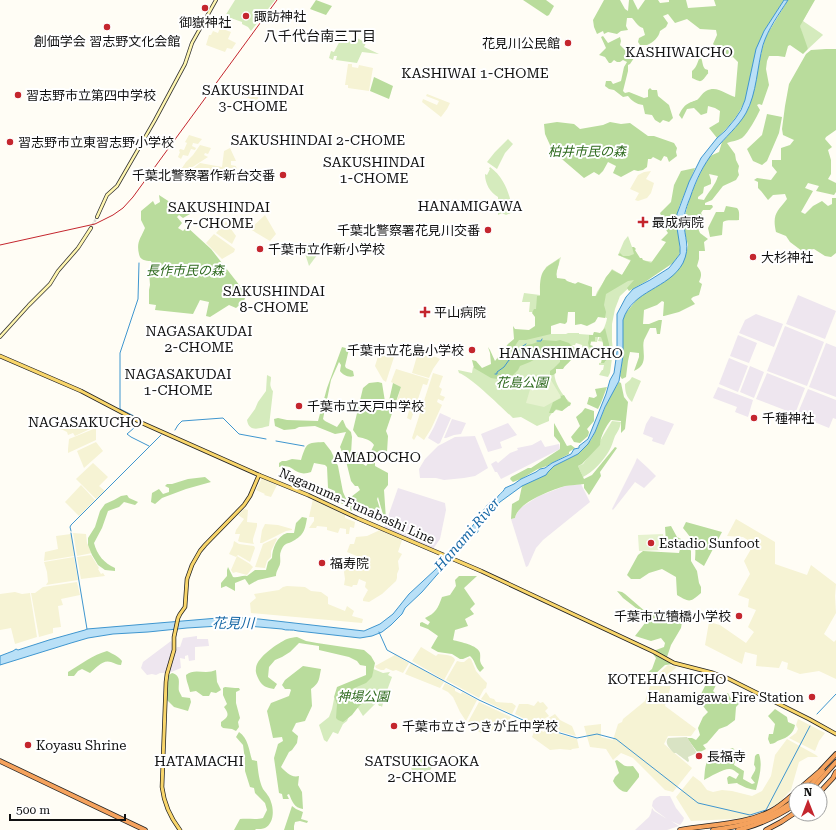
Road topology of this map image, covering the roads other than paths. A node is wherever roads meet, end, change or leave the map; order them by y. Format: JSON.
{"nodes":[{"id":1,"x":216,"y":0,"type":"edge"},
{"id":2,"x":97,"y":216,"type":"tunnel mouth"},
{"id":3,"x":91,"y":228,"type":"tunnel mouth"},
{"id":4,"x":0,"y":338,"type":"edge"},
{"id":5,"x":0,"y":356,"type":"edge"},
{"id":6,"x":259,"y":475,"type":"junction"},
{"id":7,"x":836,"y":734,"type":"edge"},
{"id":8,"x":836,"y":755,"type":"edge"},
{"id":9,"x":0,"y":762,"type":"edge"},
{"id":10,"x":836,"y":762,"type":"edge"},
{"id":11,"x":836,"y":772,"type":"edge"},
{"id":12,"x":807,"y":782,"type":"edge"},
{"id":13,"x":813,"y":782,"type":"edge"},
{"id":14,"x":818,"y":782,"type":"edge"},
{"id":15,"x":828,"y":783,"type":"edge"},
{"id":16,"x":788,"y":799,"type":"edge"},
{"id":17,"x":788,"y":805,"type":"edge"},
{"id":18,"x":788,"y":809,"type":"edge"},
{"id":19,"x":788,"y":818,"type":"edge"},
{"id":20,"x":139,"y":830,"type":"edge"},
{"id":21,"x":145,"y":830,"type":"edge"},
{"id":22,"x":180,"y":830,"type":"edge"},
{"id":23,"x":680,"y":830,"type":"edge"},
{"id":24,"x":713,"y":830,"type":"edge"},
{"id":25,"x":738,"y":830,"type":"edge"},
{"id":26,"x":766,"y":830,"type":"edge"}],
"edges":[{"from":1,"to":2,"type":"main road"},
{"from":3,"to":4,"type":"main road"},
{"from":5,"to":6,"type":"main road","name":"Naganuma-Funabashi Line"},
{"from":6,"to":7,"type":"main road","name":"Naganuma-Funabashi Line"},
{"from":6,"to":22,"type":"main road"},
{"from":8,"to":12,"type":"highway"},
{"from":8,"to":13,"type":"highway"},
{"from":9,"to":20,"type":"highway"},
{"from":9,"to":21,"type":"highway"},
{"from":10,"to":14,"type":"highway"},
{"from":11,"to":15,"type":"highway"},
{"from":16,"to":23,"type":"highway"},
{"from":17,"to":24,"type":"highway"},
{"from":18,"to":25,"type":"highway"},
{"from":19,"to":26,"type":"highway"}]}
